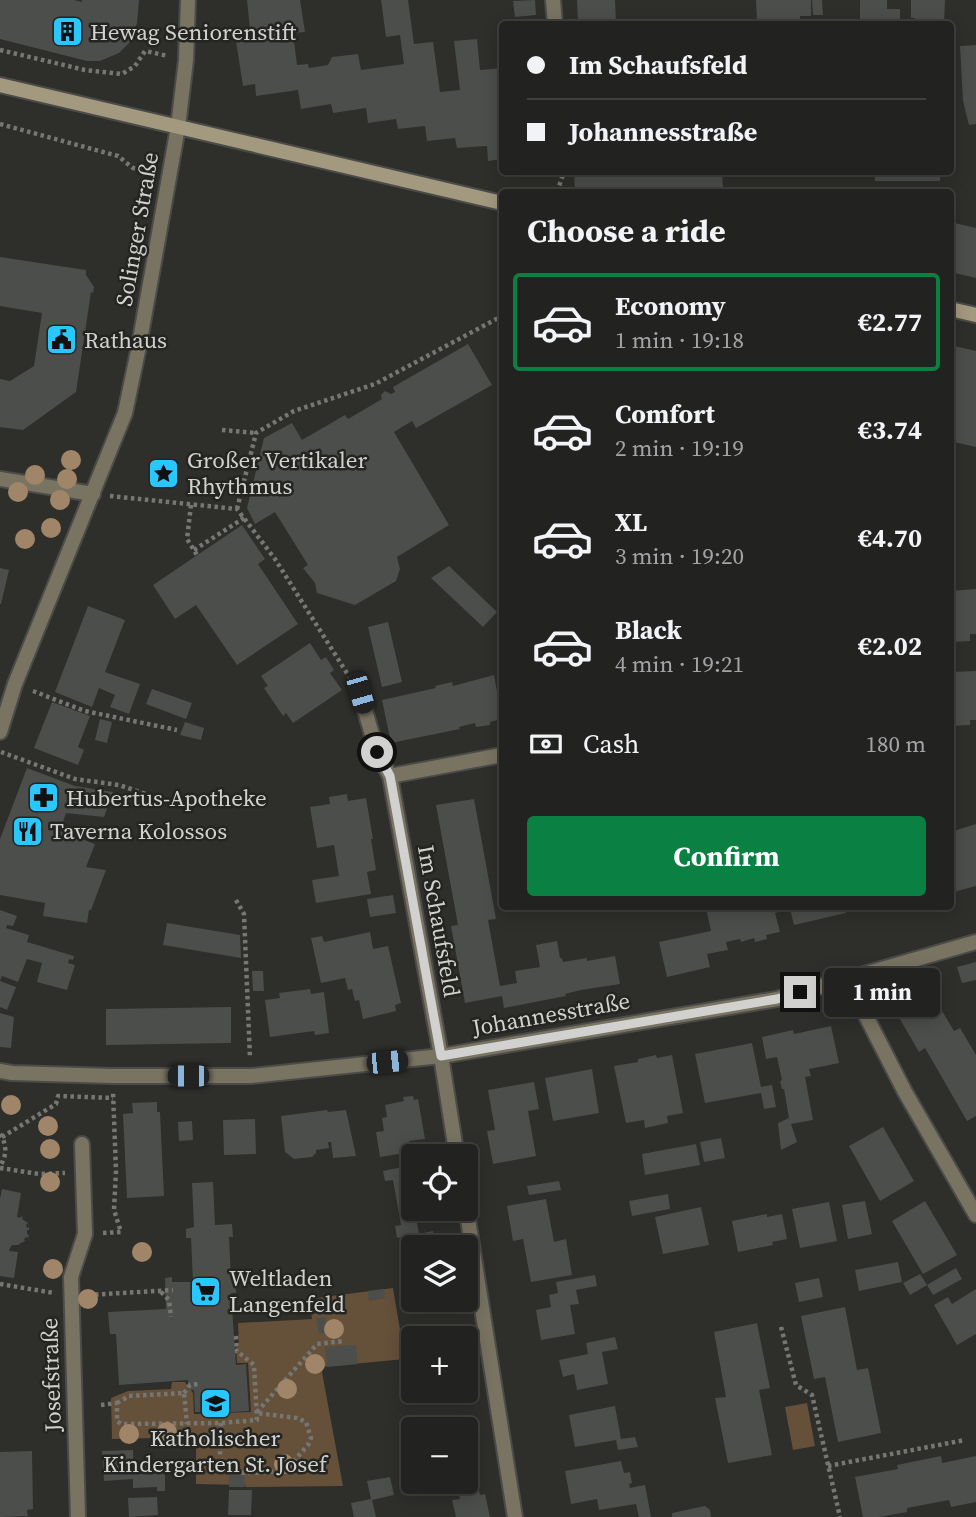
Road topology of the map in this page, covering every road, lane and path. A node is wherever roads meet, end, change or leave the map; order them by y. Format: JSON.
{"nodes":[{"id":1,"x":188,"y":0,"type":"edge"},
{"id":2,"x":553,"y":0,"type":"edge"},
{"id":3,"x":555,"y":21,"type":"edge"},
{"id":4,"x":0,"y":50,"type":"edge"},
{"id":5,"x":186,"y":60,"type":"junction"},
{"id":6,"x":0,"y":85,"type":"edge"},
{"id":7,"x":0,"y":124,"type":"edge"},
{"id":8,"x":178,"y":127,"type":"junction"},
{"id":9,"x":170,"y":175,"type":"junction"},
{"id":10,"x":499,"y":202,"type":"edge"},
{"id":11,"x":954,"y":310,"type":"edge"},
{"id":12,"x":976,"y":315,"type":"edge"},
{"id":13,"x":499,"y":318,"type":"edge"},
{"id":14,"x":222,"y":430,"type":"dead end"},
{"id":15,"x":256,"y":433,"type":"junction"},
{"id":16,"x":0,"y":479,"type":"edge"},
{"id":17,"x":93,"y":494,"type":"junction"},
{"id":18,"x":191,"y":505,"type":"junction"},
{"id":19,"x":237,"y":509,"type":"junction"},
{"id":20,"x":244,"y":518,"type":"junction"},
{"id":21,"x":15,"y":684,"type":"junction"},
{"id":22,"x":360,"y":693,"type":"joint"},
{"id":23,"x":177,"y":730,"type":"dead end"},
{"id":24,"x":0,"y":732,"type":"edge"},
{"id":25,"x":0,"y":751,"type":"edge"},
{"id":26,"x":499,"y":756,"type":"edge"},
{"id":27,"x":390,"y":776,"type":"junction"},
{"id":28,"x":146,"y":794,"type":"dead end"},
{"id":29,"x":236,"y":900,"type":"dead end"},
{"id":30,"x":976,"y":942,"type":"edge"},
{"id":31,"x":847,"y":979,"type":"junction"},
{"id":32,"x":441,"y":1056,"type":"junction"},
{"id":33,"x":0,"y":1071,"type":"edge"},
{"id":34,"x":113,"y":1076,"type":"junction"},
{"id":35,"x":251,"y":1076,"type":"junction"},
{"id":36,"x":113,"y":1098,"type":"junction"},
{"id":37,"x":1,"y":1136,"type":"edge"},
{"id":38,"x":82,"y":1143,"type":"dead end"},
{"id":39,"x":455,"y":1144,"type":"edge"},
{"id":40,"x":0,"y":1167,"type":"edge"},
{"id":41,"x":116,"y":1171,"type":"junction"},
{"id":42,"x":83,"y":1172,"type":"junction"},
{"id":43,"x":976,"y":1215,"type":"edge"},
{"id":44,"x":468,"y":1221,"type":"edge"},
{"id":45,"x":85,"y":1234,"type":"junction"},
{"id":46,"x":0,"y":1284,"type":"edge"},
{"id":47,"x":173,"y":1290,"type":"dead end"},
{"id":48,"x":160,"y":1291,"type":"junction"},
{"id":49,"x":71,"y":1296,"type":"junction"},
{"id":50,"x":171,"y":1317,"type":"dead end"},
{"id":51,"x":781,"y":1326,"type":"dead end"},
{"id":52,"x":236,"y":1336,"type":"dead end"},
{"id":53,"x":345,"y":1341,"type":"dead end"},
{"id":54,"x":198,"y":1384,"type":"dead end"},
{"id":55,"x":184,"y":1393,"type":"junction"},
{"id":56,"x":117,"y":1403,"type":"junction"},
{"id":57,"x":101,"y":1405,"type":"dead end"},
{"id":58,"x":257,"y":1413,"type":"junction"},
{"id":59,"x":221,"y":1423,"type":"junction"},
{"id":60,"x":187,"y":1424,"type":"junction"},
{"id":61,"x":965,"y":1440,"type":"dead end"},
{"id":62,"x":828,"y":1466,"type":"junction"},
{"id":63,"x":78,"y":1517,"type":"edge"},
{"id":64,"x":515,"y":1517,"type":"edge"},
{"id":65,"x":840,"y":1517,"type":"edge"}],
"edges":[{"from":1,"to":5,"type":"street"},
{"from":2,"to":3,"type":"street"},
{"from":4,"to":5,"type":"path"},
{"from":5,"to":8,"type":"street"},
{"from":6,"to":8,"type":"main road"},
{"from":7,"to":9,"type":"path"},
{"from":8,"to":9,"type":"street","name":"Solinger Straße"},
{"from":8,"to":10,"type":"main road","name":"Solinger Straße"},
{"from":9,"to":17,"type":"street","name":"Solinger Straße"},
{"from":11,"to":12,"type":"main road"},
{"from":13,"to":15,"type":"path"},
{"from":14,"to":15,"type":"path"},
{"from":15,"to":19,"type":"path"},
{"from":16,"to":17,"type":"street"},
{"from":17,"to":18,"type":"path"},
{"from":17,"to":21,"type":"street","name":"Solinger Straße"},
{"from":18,"to":19,"type":"path"},
{"from":18,"to":20,"type":"path"},
{"from":19,"to":20,"type":"path"},
{"from":20,"to":22,"type":"path"},
{"from":21,"to":23,"type":"path"},
{"from":21,"to":24,"type":"street","name":"Solinger Straße"},
{"from":22,"to":27,"type":"street","name":"Im Schaufsfeld"},
{"from":25,"to":28,"type":"path"},
{"from":26,"to":27,"type":"street"},
{"from":27,"to":32,"type":"street","name":"Im Schaufsfeld"},
{"from":29,"to":35,"type":"path"},
{"from":30,"to":31,"type":"street","name":"Johannesstraße"},
{"from":31,"to":32,"type":"street","name":"Johannesstraße"},
{"from":31,"to":43,"type":"street"},
{"from":32,"to":35,"type":"street","name":"Johannesstraße"},
{"from":32,"to":39,"type":"street","name":"Im Schaufsfeld"},
{"from":33,"to":34,"type":"street","name":"Johannesstraße"},
{"from":34,"to":35,"type":"street","name":"Johannesstraße"},
{"from":34,"to":36,"type":"path"},
{"from":36,"to":37,"type":"path"},
{"from":36,"to":41,"type":"path"},
{"from":37,"to":40,"type":"path"},
{"from":38,"to":42,"type":"street","name":"Josefstraße"},
{"from":40,"to":42,"type":"path"},
{"from":41,"to":42,"type":"path"},
{"from":41,"to":45,"type":"path"},
{"from":42,"to":45,"type":"street","name":"Josefstraße"},
{"from":44,"to":64,"type":"street"},
{"from":45,"to":49,"type":"street","name":"Josefstraße"},
{"from":46,"to":49,"type":"path"},
{"from":47,"to":48,"type":"path"},
{"from":48,"to":49,"type":"path"},
{"from":48,"to":50,"type":"path"},
{"from":49,"to":63,"type":"street","name":"Josefstraße"},
{"from":51,"to":62,"type":"path"},
{"from":52,"to":58,"type":"path"},
{"from":53,"to":58,"type":"path"},
{"from":54,"to":55,"type":"path"},
{"from":55,"to":56,"type":"path"},
{"from":55,"to":60,"type":"path"},
{"from":56,"to":57,"type":"path"},
{"from":56,"to":60,"type":"path"},
{"from":58,"to":59,"type":"path"},
{"from":58,"to":59,"type":"path"},
{"from":59,"to":60,"type":"path"},
{"from":61,"to":62,"type":"path"},
{"from":62,"to":65,"type":"path"}]}
